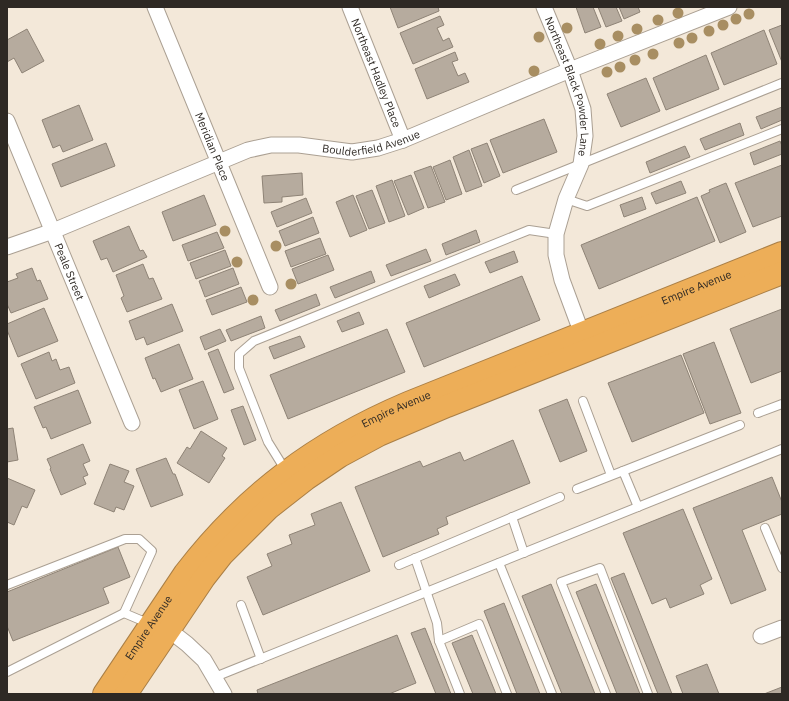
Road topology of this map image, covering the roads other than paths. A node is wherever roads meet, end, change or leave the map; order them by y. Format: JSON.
{"nodes":[{"id":1,"x":155,"y":7,"type":"edge"},
{"id":2,"x":350,"y":7,"type":"edge"},
{"id":3,"x":544,"y":7,"type":"edge"},
{"id":4,"x":730,"y":7,"type":"edge"},
{"id":5,"x":570,"y":70,"type":"junction"},
{"id":6,"x":782,"y":83,"type":"edge"},
{"id":7,"x":7,"y":121,"type":"edge"},
{"id":8,"x":782,"y":129,"type":"edge"},
{"id":9,"x":403,"y":140,"type":"junction"},
{"id":10,"x":219,"y":161,"type":"junction"},
{"id":11,"x":581,"y":164,"type":"junction"},
{"id":12,"x":516,"y":190,"type":"dead end"},
{"id":13,"x":566,"y":199,"type":"junction"},
{"id":14,"x":53,"y":231,"type":"junction"},
{"id":15,"x":556,"y":234,"type":"junction"},
{"id":16,"x":7,"y":246,"type":"edge"},
{"id":17,"x":782,"y":254,"type":"edge"},
{"id":18,"x":782,"y":273,"type":"edge"},
{"id":19,"x":270,"y":287,"type":"dead end"},
{"id":20,"x":585,"y":342,"type":"junction"},
{"id":21,"x":583,"y":401,"type":"dead end"},
{"id":22,"x":782,"y":404,"type":"edge"},
{"id":23,"x":758,"y":413,"type":"dead end"},
{"id":24,"x":132,"y":423,"type":"dead end"},
{"id":25,"x":740,"y":425,"type":"dead end"},
{"id":26,"x":782,"y":449,"type":"edge"},
{"id":27,"x":287,"y":471,"type":"junction"},
{"id":28,"x":623,"y":471,"type":"junction"},
{"id":29,"x":611,"y":475,"type":"junction"},
{"id":30,"x":576,"y":488,"type":"dead end"},
{"id":31,"x":560,"y":497,"type":"dead end"},
{"id":32,"x":638,"y":507,"type":"junction"},
{"id":33,"x":512,"y":517,"type":"junction"},
{"id":34,"x":765,"y":528,"type":"dead end"},
{"id":35,"x":524,"y":553,"type":"junction"},
{"id":36,"x":415,"y":558,"type":"junction"},
{"id":37,"x":498,"y":563,"type":"junction"},
{"id":38,"x":399,"y":565,"type":"dead end"},
{"id":39,"x":782,"y":568,"type":"edge"},
{"id":40,"x":7,"y":585,"type":"edge"},
{"id":41,"x":426,"y":592,"type":"junction"},
{"id":42,"x":241,"y":605,"type":"dead end"},
{"id":43,"x":124,"y":613,"type":"junction"},
{"id":44,"x":160,"y":627,"type":"junction"},
{"id":45,"x":782,"y":628,"type":"edge"},
{"id":46,"x":761,"y":636,"type":"dead end"},
{"id":47,"x":438,"y":641,"type":"junction"},
{"id":48,"x":261,"y":658,"type":"junction"},
{"id":49,"x":7,"y":672,"type":"edge"},
{"id":50,"x":215,"y":677,"type":"junction"},
{"id":51,"x":104,"y":694,"type":"edge"},
{"id":52,"x":126,"y":694,"type":"edge"},
{"id":53,"x":224,"y":694,"type":"edge"},
{"id":54,"x":460,"y":694,"type":"edge"},
{"id":55,"x":507,"y":694,"type":"edge"},
{"id":56,"x":552,"y":694,"type":"edge"},
{"id":57,"x":606,"y":694,"type":"edge"},
{"id":58,"x":648,"y":694,"type":"edge"}],
"edges":[{"from":1,"to":10,"type":"street","name":"Meridian Place"},
{"from":2,"to":9,"type":"street","name":"Northeast Hadley Place"},
{"from":3,"to":5,"type":"street","name":"Northeast Black Powder Lane"},
{"from":4,"to":5,"type":"street","name":"Boulderfield Avenue"},
{"from":5,"to":9,"type":"street","name":"Boulderfield Avenue"},
{"from":5,"to":11,"type":"street","name":"Northeast Black Powder Lane"},
{"from":6,"to":11,"type":"lane"},
{"from":7,"to":14,"type":"street","name":"Peale Street"},
{"from":8,"to":13,"type":"lane"},
{"from":9,"to":10,"type":"street","name":"Boulderfield Avenue"},
{"from":10,"to":14,"type":"street","name":"Boulderfield Avenue"},
{"from":10,"to":19,"type":"street","name":"Meridian Place"},
{"from":11,"to":12,"type":"lane"},
{"from":11,"to":13,"type":"street","name":"Northeast Black Powder Lane"},
{"from":13,"to":15,"type":"street","name":"Northeast Black Powder Lane"},
{"from":14,"to":16,"type":"street","name":"Boulderfield Avenue"},
{"from":14,"to":24,"type":"street","name":"Peale Street"},
{"from":15,"to":20,"type":"street","name":"Northeast Black Powder Lane"},
{"from":15,"to":27,"type":"lane"},
{"from":17,"to":20,"type":"highway","name":"Empire Avenue"},
{"from":18,"to":20,"type":"highway","name":"Empire Avenue"},
{"from":20,"to":27,"type":"highway","name":"Empire Avenue"},
{"from":20,"to":44,"type":"highway","name":"Empire Avenue"},
{"from":21,"to":29,"type":"lane"},
{"from":22,"to":23,"type":"lane"},
{"from":25,"to":28,"type":"lane"},
{"from":26,"to":32,"type":"lane"},
{"from":27,"to":44,"type":"highway","name":"Empire Avenue"},
{"from":28,"to":29,"type":"lane"},
{"from":28,"to":32,"type":"lane"},
{"from":29,"to":30,"type":"lane"},
{"from":31,"to":33,"type":"lane"},
{"from":32,"to":35,"type":"lane"},
{"from":33,"to":35,"type":"lane"},
{"from":33,"to":36,"type":"lane"},
{"from":34,"to":39,"type":"lane"},
{"from":35,"to":37,"type":"lane"},
{"from":36,"to":38,"type":"lane"},
{"from":36,"to":41,"type":"lane"},
{"from":37,"to":41,"type":"lane"},
{"from":37,"to":56,"type":"lane"},
{"from":40,"to":43,"type":"lane"},
{"from":41,"to":47,"type":"lane"},
{"from":41,"to":48,"type":"lane"},
{"from":42,"to":48,"type":"lane"},
{"from":43,"to":44,"type":"lane"},
{"from":43,"to":49,"type":"lane"},
{"from":44,"to":50,"type":"street"},
{"from":44,"to":51,"type":"highway","name":"Empire Avenue"},
{"from":44,"to":52,"type":"highway","name":"Empire Avenue"},
{"from":45,"to":46,"type":"street"},
{"from":47,"to":54,"type":"lane"},
{"from":47,"to":55,"type":"lane"},
{"from":48,"to":50,"type":"lane"},
{"from":50,"to":53,"type":"street"},
{"from":57,"to":58,"type":"lane"}]}
